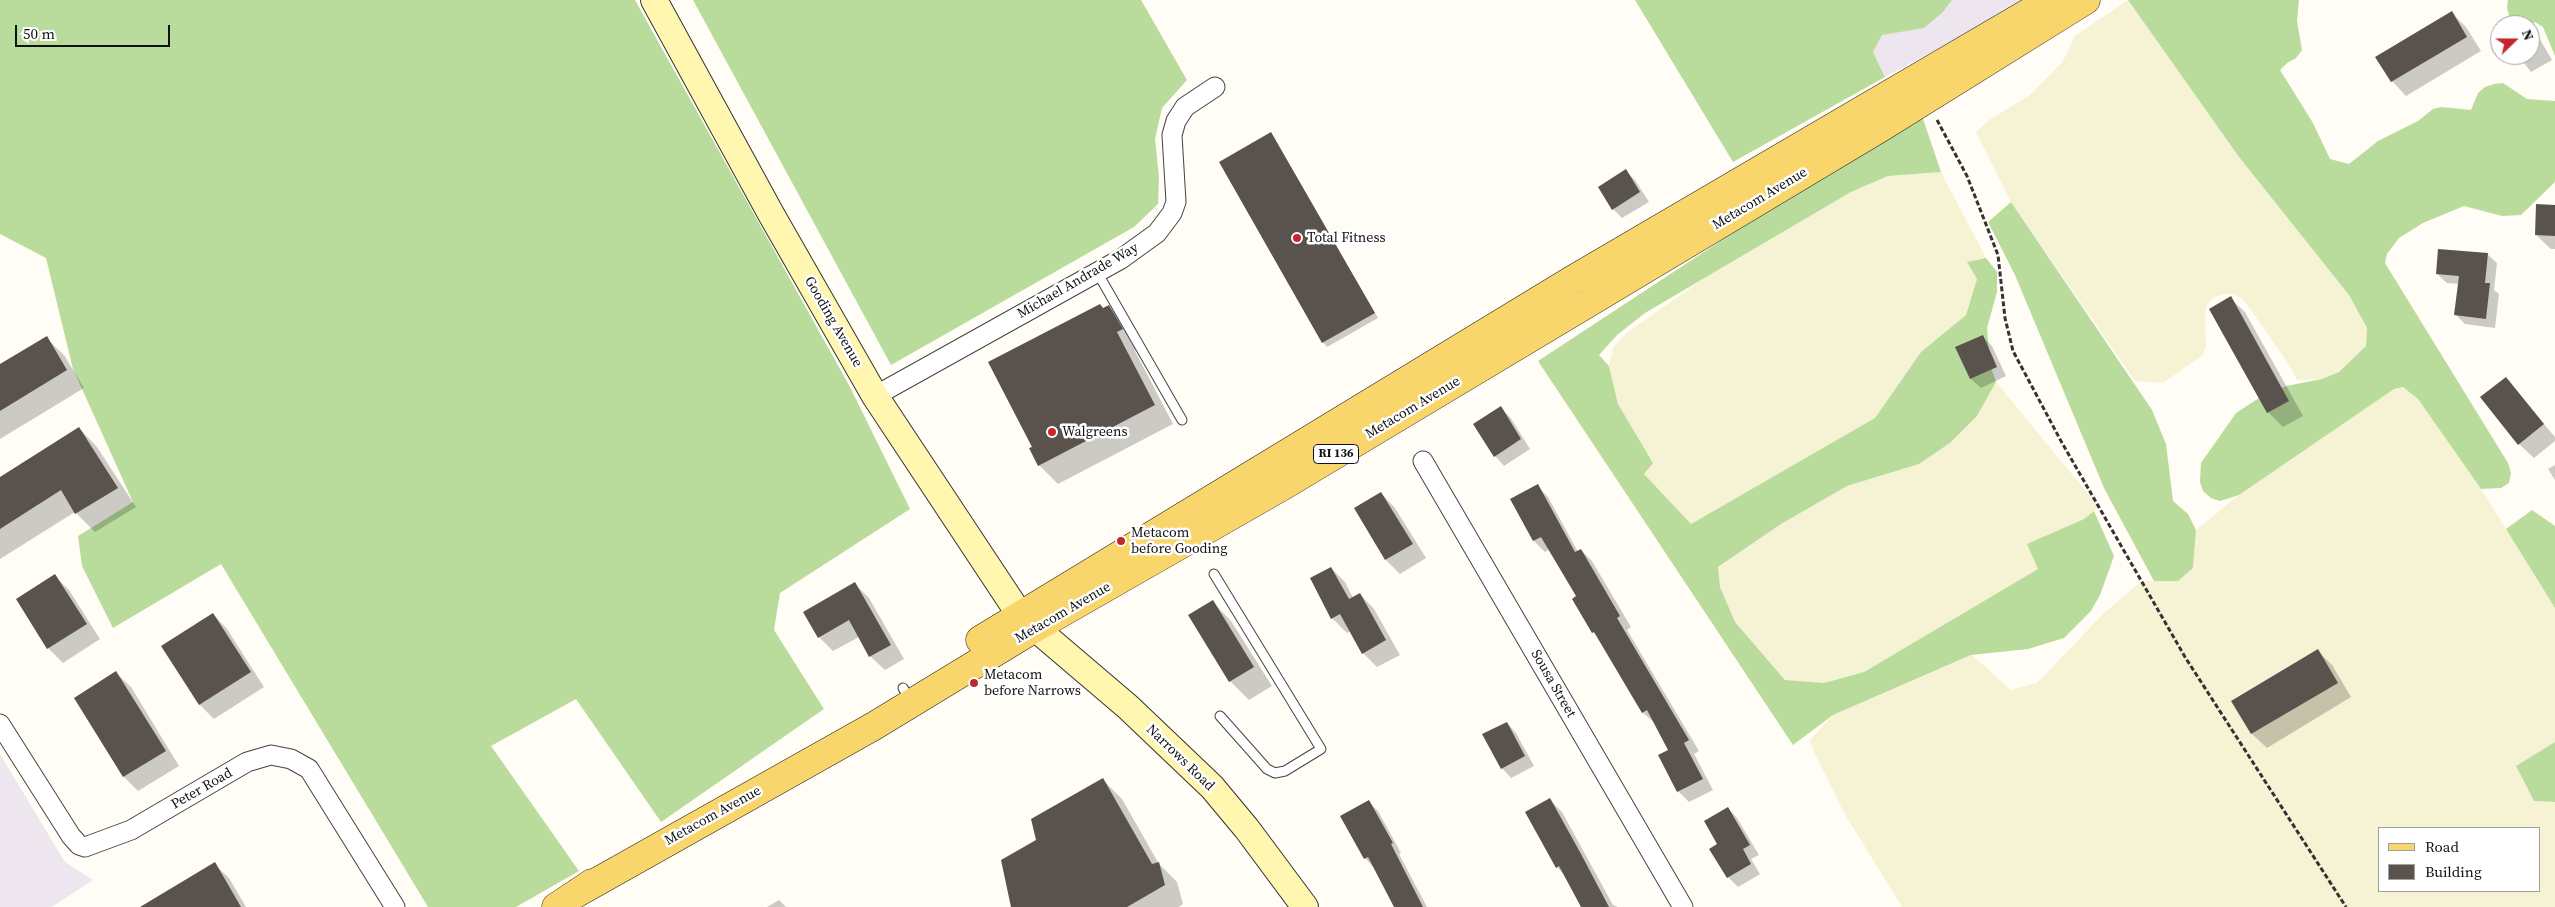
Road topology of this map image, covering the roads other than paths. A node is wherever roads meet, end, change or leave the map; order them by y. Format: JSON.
{"nodes":[{"id":1,"x":654,"y":0,"type":"edge"},
{"id":2,"x":2050,"y":0,"type":"edge"},
{"id":3,"x":2086,"y":0,"type":"edge"},
{"id":4,"x":1215,"y":87,"type":"dead end"},
{"id":5,"x":1741,"y":195,"type":"junction"},
{"id":6,"x":1097,"y":272,"type":"junction"},
{"id":7,"x":875,"y":396,"type":"junction"},
{"id":8,"x":1182,"y":420,"type":"dead end"},
{"id":9,"x":1423,"y":461,"type":"dead end"},
{"id":10,"x":1214,"y":574,"type":"dead end"},
{"id":11,"x":1027,"y":622,"type":"junction"},
{"id":12,"x":1220,"y":716,"type":"dead end"},
{"id":13,"x":0,"y":724,"type":"edge"},
{"id":14,"x":566,"y":900,"type":"edge"},
{"id":15,"x":395,"y":907,"type":"edge"},
{"id":16,"x":1304,"y":907,"type":"edge"},
{"id":17,"x":1682,"y":907,"type":"edge"}],
"edges":[{"from":1,"to":7,"type":"main road","name":"Gooding Avenue"},
{"from":2,"to":5,"type":"main road","name":"Metacom Avenue","number":"RI 136"},
{"from":3,"to":5,"type":"main road","name":"Metacom Avenue","number":"RI 136"},
{"from":4,"to":6,"type":"street","name":"Michael Andrade Way"},
{"from":5,"to":11,"type":"main road","name":"Metacom Avenue","number":"RI 136"},
{"from":6,"to":7,"type":"street","name":"Michael Andrade Way"},
{"from":6,"to":8,"type":"lane"},
{"from":7,"to":11,"type":"main road","name":"Gooding Avenue"},
{"from":9,"to":17,"type":"street","name":"Sousa Street"},
{"from":10,"to":12,"type":"lane"},
{"from":11,"to":14,"type":"main road","name":"Metacom Avenue","number":"RI 136"},
{"from":11,"to":16,"type":"main road","name":"Narrows Road"},
{"from":13,"to":15,"type":"street","name":"Peter Road"}]}
